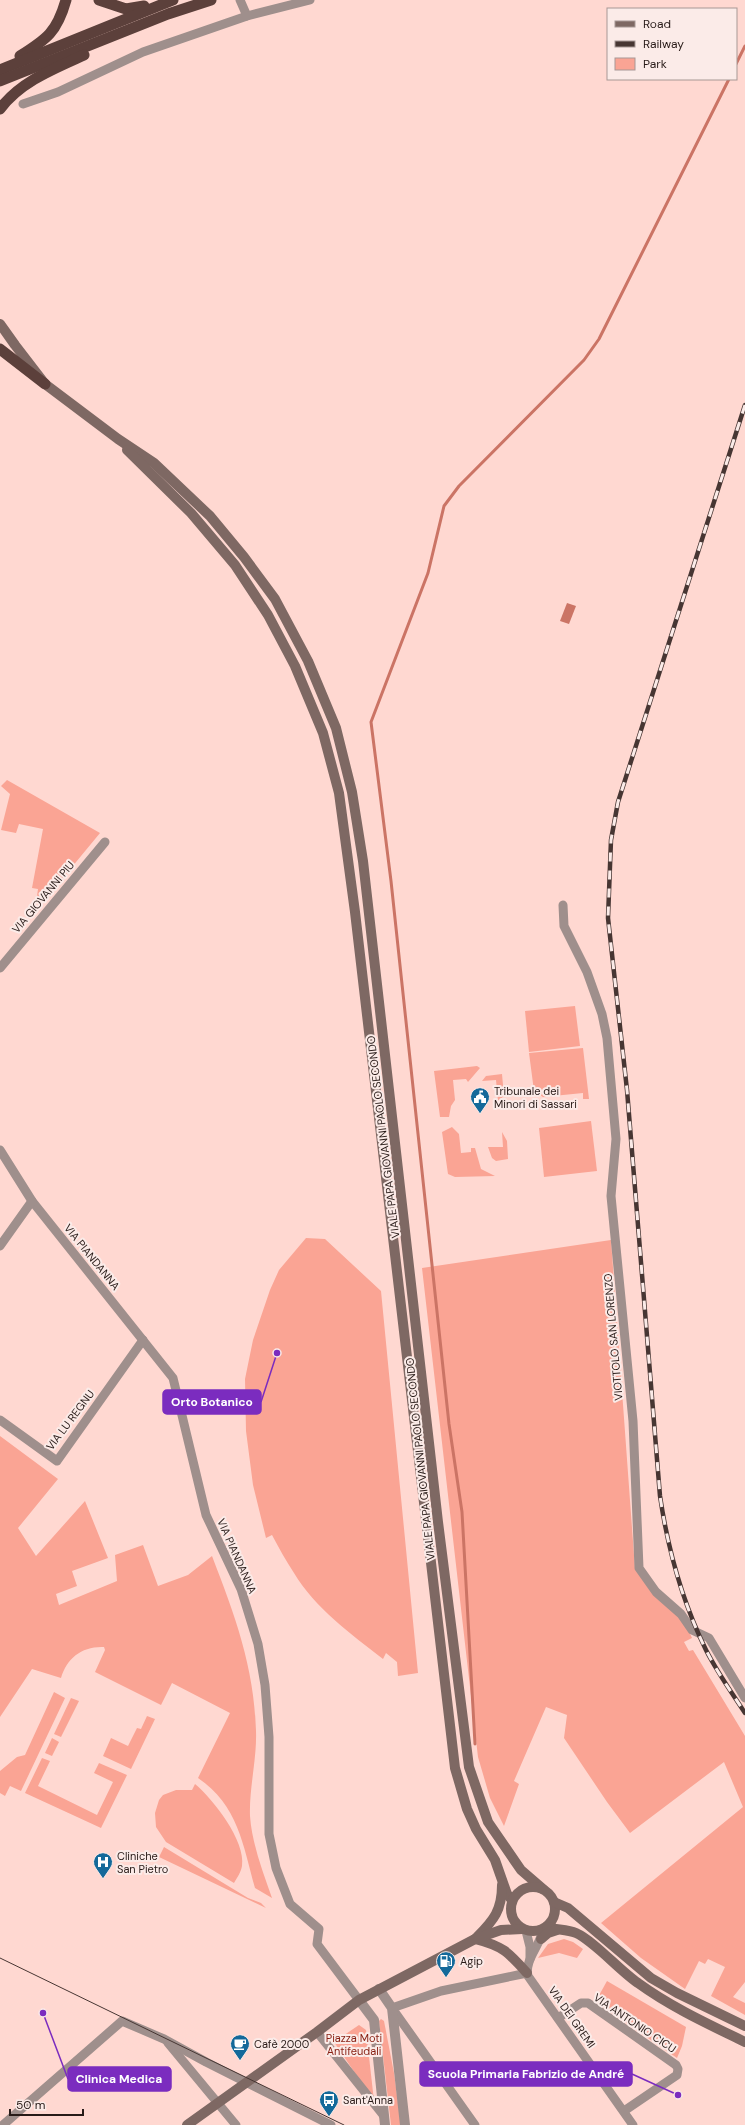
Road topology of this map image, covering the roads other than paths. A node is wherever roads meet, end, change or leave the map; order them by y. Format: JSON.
{"nodes":[{"id":1,"x":66,"y":0,"type":"edge"},
{"id":2,"x":99,"y":0,"type":"edge"},
{"id":3,"x":211,"y":0,"type":"edge"},
{"id":4,"x":240,"y":0,"type":"edge"},
{"id":5,"x":310,"y":0,"type":"edge"},
{"id":6,"x":170,"y":1,"type":"edge"},
{"id":7,"x":168,"y":14,"type":"junction"},
{"id":8,"x":247,"y":16,"type":"junction"},
{"id":9,"x":0,"y":69,"type":"edge"},
{"id":10,"x":0,"y":81,"type":"edge"},
{"id":11,"x":23,"y":104,"type":"dead end"},
{"id":12,"x":0,"y":109,"type":"edge"},
{"id":13,"x":0,"y":324,"type":"edge"},
{"id":14,"x":0,"y":349,"type":"edge"},
{"id":15,"x":46,"y":384,"type":"junction"},
{"id":16,"x":118,"y":439,"type":"junction"},
{"id":17,"x":105,"y":842,"type":"dead end"},
{"id":18,"x":563,"y":905,"type":"dead end"},
{"id":19,"x":0,"y":968,"type":"edge"},
{"id":20,"x":0,"y":1150,"type":"edge"},
{"id":21,"x":32,"y":1201,"type":"junction"},
{"id":22,"x":0,"y":1246,"type":"edge"},
{"id":23,"x":143,"y":1340,"type":"junction"},
{"id":24,"x":0,"y":1420,"type":"edge"},
{"id":25,"x":745,"y":1698,"type":"edge"},
{"id":26,"x":502,"y":1879,"type":"junction"},
{"id":27,"x":543,"y":1889,"type":"junction"},
{"id":28,"x":512,"y":1902,"type":"junction"},
{"id":29,"x":554,"y":1902,"type":"junction"},
{"id":30,"x":498,"y":1911,"type":"junction"},
{"id":31,"x":524,"y":1930,"type":"junction"},
{"id":32,"x":544,"y":1932,"type":"junction"},
{"id":33,"x":475,"y":1938,"type":"junction"},
{"id":34,"x":530,"y":1959,"type":"junction"},
{"id":35,"x":527,"y":1973,"type":"junction"},
{"id":36,"x":379,"y":1988,"type":"junction"},
{"id":37,"x":360,"y":2000,"type":"junction"},
{"id":38,"x":392,"y":2008,"type":"junction"},
{"id":39,"x":558,"y":2018,"type":"junction"},
{"id":40,"x":745,"y":2026,"type":"edge"},
{"id":41,"x":317,"y":2032,"type":"junction"},
{"id":42,"x":164,"y":2039,"type":"junction"},
{"id":43,"x":745,"y":2042,"type":"edge"},
{"id":44,"x":246,"y":2082,"type":"junction"},
{"id":45,"x":218,"y":2102,"type":"junction"},
{"id":46,"x":624,"y":2111,"type":"junction"},
{"id":47,"x":384,"y":2121,"type":"edge"},
{"id":48,"x":3,"y":2125,"type":"edge"},
{"id":49,"x":187,"y":2125,"type":"edge"},
{"id":50,"x":236,"y":2125,"type":"edge"},
{"id":51,"x":331,"y":2125,"type":"edge"},
{"id":52,"x":405,"y":2125,"type":"edge"},
{"id":53,"x":475,"y":2125,"type":"edge"},
{"id":54,"x":633,"y":2125,"type":"edge"}],
"edges":[{"from":1,"to":9,"type":"highway"},
{"from":2,"to":6,"type":"highway"},
{"from":3,"to":7,"type":"highway"},
{"from":4,"to":8,"type":"street"},
{"from":5,"to":8,"type":"street"},
{"from":6,"to":9,"type":"highway"},
{"from":7,"to":10,"type":"highway"},
{"from":7,"to":12,"type":"highway"},
{"from":8,"to":11,"type":"street"},
{"from":13,"to":15,"type":"main road","name":"VIALE PAPA GIOVANNI PAOLO SECONDO"},
{"from":14,"to":15,"type":"highway"},
{"from":15,"to":16,"type":"main road","name":"VIALE PAPA GIOVANNI PAOLO SECONDO"},
{"from":16,"to":26,"type":"main road","name":"VIALE PAPA GIOVANNI PAOLO SECONDO"},
{"from":16,"to":27,"type":"main road","name":"VIALE PAPA GIOVANNI PAOLO SECONDO"},
{"from":17,"to":19,"type":"street","name":"VIA GIOVANNI PIU"},
{"from":18,"to":25,"type":"street","name":"VIOTTOLO SAN LORENZO"},
{"from":20,"to":21,"type":"street","name":"VIA PIANDANNA"},
{"from":21,"to":22,"type":"street"},
{"from":21,"to":23,"type":"street","name":"VIA PIANDANNA"},
{"from":23,"to":24,"type":"street","name":"VIA LU REGNU"},
{"from":23,"to":37,"type":"street","name":"VIA PIANDANNA"},
{"from":26,"to":28,"type":"main road","name":"VIALE PAPA GIOVANNI PAOLO SECONDO"},
{"from":26,"to":30,"type":"main road"},
{"from":27,"to":28,"type":"main road"},
{"from":27,"to":29,"type":"main road"},
{"from":28,"to":30,"type":"main road"},
{"from":28,"to":31,"type":"main road"},
{"from":29,"to":32,"type":"main road"},
{"from":29,"to":40,"type":"main road"},
{"from":30,"to":33,"type":"main road"},
{"from":31,"to":32,"type":"main road"},
{"from":31,"to":33,"type":"main road"},
{"from":31,"to":34,"type":"street"},
{"from":32,"to":34,"type":"street"},
{"from":32,"to":43,"type":"main road"},
{"from":33,"to":35,"type":"main road"},
{"from":33,"to":36,"type":"main road"},
{"from":34,"to":35,"type":"street"},
{"from":35,"to":38,"type":"street"},
{"from":35,"to":39,"type":"street","name":"VIA DEI GREMI"},
{"from":36,"to":37,"type":"main road"},
{"from":36,"to":38,"type":"street"},
{"from":37,"to":41,"type":"main road"},
{"from":37,"to":47,"type":"street"},
{"from":38,"to":52,"type":"street"},
{"from":38,"to":53,"type":"street"},
{"from":39,"to":46,"type":"street","name":"VIA DEI GREMI"},
{"from":39,"to":46,"type":"street","name":"VIA ANTONIO CICU"},
{"from":41,"to":44,"type":"main road"},
{"from":41,"to":47,"type":"street"},
{"from":42,"to":44,"type":"street"},
{"from":42,"to":45,"type":"street"},
{"from":42,"to":48,"type":"street"},
{"from":44,"to":45,"type":"main road"},
{"from":44,"to":51,"type":"street"},
{"from":45,"to":49,"type":"main road"},
{"from":45,"to":50,"type":"street"},
{"from":46,"to":54,"type":"street","name":"VIA DEI GREMI"}]}
